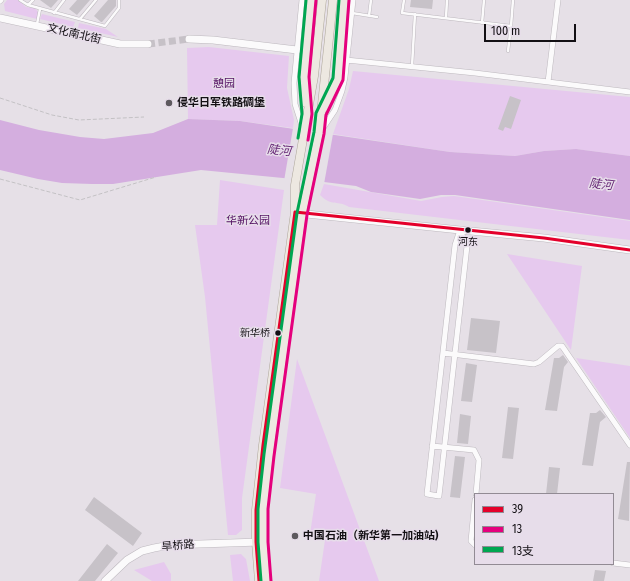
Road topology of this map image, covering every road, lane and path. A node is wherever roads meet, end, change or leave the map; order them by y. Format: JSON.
{"nodes":[{"id":1,"x":20,"y":0,"type":"edge"},
{"id":2,"x":33,"y":0,"type":"edge"},
{"id":3,"x":64,"y":0,"type":"edge"},
{"id":4,"x":96,"y":0,"type":"edge"},
{"id":5,"x":119,"y":0,"type":"edge"},
{"id":6,"x":302,"y":0,"type":"edge"},
{"id":7,"x":311,"y":0,"type":"edge"},
{"id":8,"x":322,"y":0,"type":"edge"},
{"id":9,"x":333,"y":0,"type":"edge"},
{"id":10,"x":344,"y":0,"type":"edge"},
{"id":11,"x":353,"y":0,"type":"edge"},
{"id":12,"x":371,"y":0,"type":"edge"},
{"id":13,"x":404,"y":0,"type":"edge"},
{"id":14,"x":447,"y":0,"type":"edge"},
{"id":15,"x":484,"y":0,"type":"edge"},
{"id":16,"x":513,"y":0,"type":"edge"},
{"id":17,"x":558,"y":0,"type":"edge"},
{"id":18,"x":28,"y":5,"type":"junction"},
{"id":19,"x":40,"y":9,"type":"junction"},
{"id":20,"x":54,"y":13,"type":"junction"},
{"id":21,"x":352,"y":13,"type":"junction"},
{"id":22,"x":415,"y":14,"type":"junction"},
{"id":23,"x":369,"y":16,"type":"junction"},
{"id":24,"x":377,"y":17,"type":"dead end"},
{"id":25,"x":0,"y":18,"type":"edge"},
{"id":26,"x":446,"y":18,"type":"junction"},
{"id":27,"x":80,"y":20,"type":"junction"},
{"id":28,"x":482,"y":23,"type":"junction"},
{"id":29,"x":36,"y":26,"type":"junction"},
{"id":30,"x":511,"y":26,"type":"junction"},
{"id":31,"x":189,"y":39,"type":"tunnel mouth"},
{"id":32,"x":148,"y":44,"type":"tunnel mouth"},
{"id":33,"x":296,"y":50,"type":"junction"},
{"id":34,"x":508,"y":51,"type":"dead end"},
{"id":35,"x":346,"y":60,"type":"junction"},
{"id":36,"x":412,"y":67,"type":"junction"},
{"id":37,"x":548,"y":82,"type":"junction"},
{"id":38,"x":630,"y":92,"type":"edge"},
{"id":39,"x":0,"y":98,"type":"edge"},
{"id":40,"x":307,"y":114,"type":"junction"},
{"id":41,"x":321,"y":114,"type":"junction"},
{"id":42,"x":144,"y":117,"type":"dead end"},
{"id":43,"x":304,"y":131,"type":"junction"},
{"id":44,"x":319,"y":133,"type":"junction"},
{"id":45,"x":156,"y":177,"type":"dead end"},
{"id":46,"x":0,"y":179,"type":"edge"},
{"id":47,"x":299,"y":213,"type":"junction"},
{"id":48,"x":460,"y":230,"type":"junction"},
{"id":49,"x":630,"y":250,"type":"edge"},
{"id":50,"x":443,"y":353,"type":"junction"},
{"id":51,"x":455,"y":355,"type":"junction"},
{"id":52,"x":630,"y":445,"type":"edge"},
{"id":53,"x":432,"y":446,"type":"junction"},
{"id":54,"x":444,"y":447,"type":"junction"},
{"id":55,"x":476,"y":493,"type":"edge"},
{"id":56,"x":474,"y":510,"type":"edge"},
{"id":57,"x":259,"y":542,"type":"junction"},
{"id":58,"x":474,"y":544,"type":"edge"},
{"id":59,"x":614,"y":563,"type":"edge"},
{"id":60,"x":630,"y":565,"type":"edge"},
{"id":61,"x":106,"y":581,"type":"edge"},
{"id":62,"x":259,"y":581,"type":"edge"},
{"id":63,"x":266,"y":581,"type":"edge"}],
"edges":[{"from":1,"to":18,"type":"lane"},
{"from":2,"to":18,"type":"lane"},
{"from":3,"to":20,"type":"lane"},
{"from":4,"to":27,"type":"lane"},
{"from":5,"to":27,"type":"lane"},
{"from":6,"to":33,"type":"street"},
{"from":7,"to":40,"type":"main road"},
{"from":8,"to":40,"type":"main road"},
{"from":9,"to":41,"type":"main road"},
{"from":10,"to":41,"type":"main road"},
{"from":11,"to":21,"type":"street"},
{"from":12,"to":23,"type":"lane"},
{"from":13,"to":22,"type":"lane"},
{"from":14,"to":26,"type":"lane"},
{"from":15,"to":28,"type":"lane"},
{"from":16,"to":30,"type":"lane"},
{"from":17,"to":37,"type":"street"},
{"from":18,"to":19,"type":"lane"},
{"from":19,"to":20,"type":"lane"},
{"from":19,"to":29,"type":"lane"},
{"from":20,"to":27,"type":"lane"},
{"from":21,"to":23,"type":"lane"},
{"from":21,"to":35,"type":"street"},
{"from":22,"to":26,"type":"lane"},
{"from":22,"to":36,"type":"lane"},
{"from":23,"to":24,"type":"lane"},
{"from":25,"to":29,"type":"street","name":"文化南北街"},
{"from":26,"to":28,"type":"lane"},
{"from":28,"to":30,"type":"lane"},
{"from":29,"to":32,"type":"street","name":"文化南北街"},
{"from":30,"to":34,"type":"lane"},
{"from":31,"to":33,"type":"street"},
{"from":33,"to":43,"type":"street"},
{"from":35,"to":36,"type":"street"},
{"from":35,"to":44,"type":"street"},
{"from":36,"to":37,"type":"street"},
{"from":37,"to":38,"type":"street"},
{"from":39,"to":42,"type":"path"},
{"from":40,"to":43,"type":"main road"},
{"from":41,"to":44,"type":"main road"},
{"from":43,"to":47,"type":"main road"},
{"from":44,"to":47,"type":"main road"},
{"from":45,"to":46,"type":"path"},
{"from":47,"to":48,"type":"street"},
{"from":47,"to":57,"type":"main road"},
{"from":48,"to":49,"type":"street"},
{"from":48,"to":50,"type":"street"},
{"from":48,"to":51,"type":"street"},
{"from":50,"to":51,"type":"street"},
{"from":50,"to":53,"type":"street"},
{"from":51,"to":52,"type":"street"},
{"from":51,"to":54,"type":"street"},
{"from":53,"to":54,"type":"street"},
{"from":53,"to":54,"type":"street"},
{"from":54,"to":55,"type":"street"},
{"from":56,"to":58,"type":"street"},
{"from":57,"to":61,"type":"street","name":"旱桥路"},
{"from":57,"to":62,"type":"main road"},
{"from":57,"to":63,"type":"main road"},
{"from":59,"to":60,"type":"street"}]}
